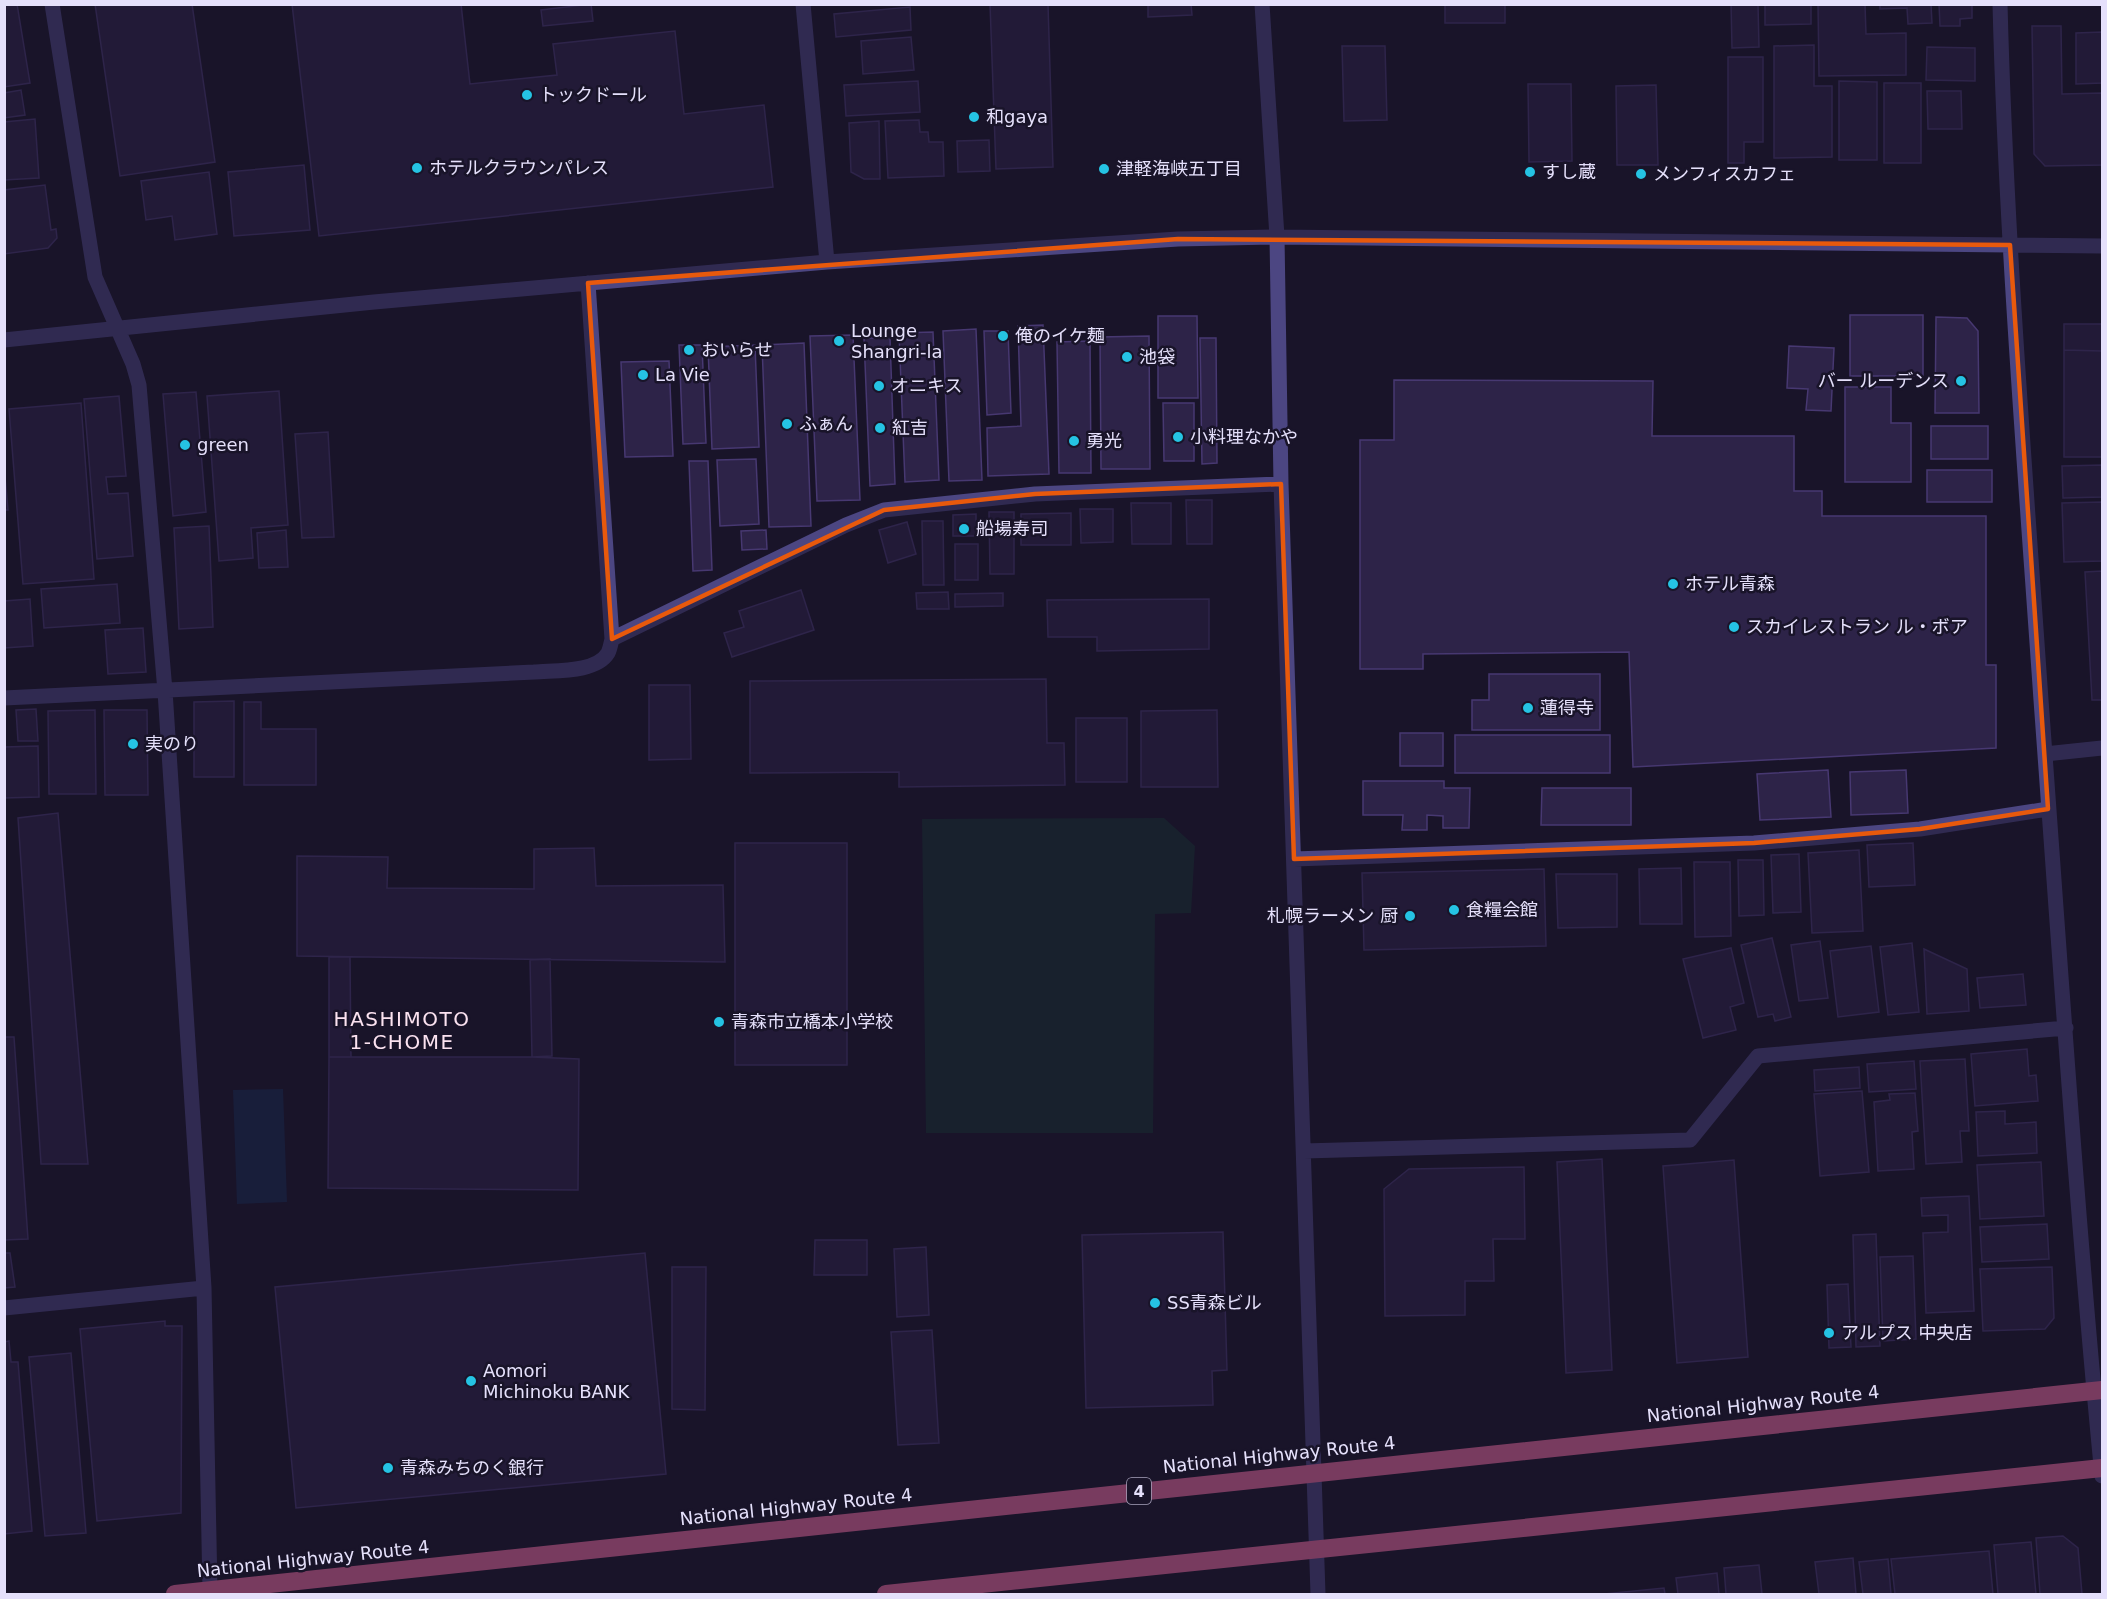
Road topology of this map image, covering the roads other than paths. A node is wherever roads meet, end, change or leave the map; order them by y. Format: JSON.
{"nodes":[{"id":1,"x":52,"y":4,"type":"edge"},
{"id":2,"x":803,"y":4,"type":"edge"},
{"id":3,"x":1262,"y":4,"type":"edge"},
{"id":4,"x":2000,"y":4,"type":"edge"},
{"id":5,"x":1277,"y":237,"type":"junction"},
{"id":6,"x":2010,"y":245,"type":"junction"},
{"id":7,"x":2103,"y":246,"type":"edge"},
{"id":8,"x":827,"y":262,"type":"junction"},
{"id":9,"x":588,"y":283,"type":"junction"},
{"id":10,"x":118,"y":329,"type":"junction"},
{"id":11,"x":4,"y":340,"type":"edge"},
{"id":12,"x":1281,"y":484,"type":"junction"},
{"id":13,"x":612,"y":639,"type":"junction"},
{"id":14,"x":165,"y":691,"type":"junction"},
{"id":15,"x":4,"y":698,"type":"edge"},
{"id":16,"x":2103,"y":748,"type":"edge"},
{"id":17,"x":2045,"y":754,"type":"junction"},
{"id":18,"x":2048,"y":809,"type":"junction"},
{"id":19,"x":1294,"y":859,"type":"junction"},
{"id":20,"x":2066,"y":1028,"type":"junction"},
{"id":21,"x":1304,"y":1151,"type":"junction"},
{"id":22,"x":204,"y":1288,"type":"junction"},
{"id":23,"x":4,"y":1308,"type":"edge"},
{"id":24,"x":2098,"y":1390,"type":"edge"},
{"id":25,"x":2102,"y":1470,"type":"edge"},
{"id":26,"x":1314,"y":1472,"type":"junction"},
{"id":27,"x":1317,"y":1549,"type":"junction"},
{"id":28,"x":210,"y":1591,"type":"junction"},
{"id":29,"x":959,"y":1591,"type":"edge"},
{"id":30,"x":175,"y":1594,"type":"edge"},
{"id":31,"x":886,"y":1594,"type":"edge"},
{"id":32,"x":1318,"y":1594,"type":"edge"}],
"edges":[{"from":1,"to":10,"type":"street"},
{"from":2,"to":8,"type":"street"},
{"from":3,"to":5,"type":"street"},
{"from":4,"to":6,"type":"street"},
{"from":5,"to":6,"type":"street"},
{"from":5,"to":8,"type":"street"},
{"from":5,"to":12,"type":"street"},
{"from":6,"to":7,"type":"street"},
{"from":6,"to":17,"type":"street"},
{"from":8,"to":9,"type":"street"},
{"from":9,"to":10,"type":"street"},
{"from":9,"to":13,"type":"street"},
{"from":10,"to":11,"type":"street"},
{"from":10,"to":14,"type":"street"},
{"from":12,"to":13,"type":"street"},
{"from":12,"to":19,"type":"street"},
{"from":13,"to":14,"type":"street"},
{"from":14,"to":15,"type":"street"},
{"from":14,"to":22,"type":"street"},
{"from":16,"to":17,"type":"street"},
{"from":17,"to":18,"type":"street"},
{"from":18,"to":19,"type":"street"},
{"from":18,"to":20,"type":"street"},
{"from":19,"to":21,"type":"street"},
{"from":20,"to":21,"type":"street"},
{"from":20,"to":24,"type":"street"},
{"from":21,"to":26,"type":"street"},
{"from":22,"to":23,"type":"street"},
{"from":22,"to":28,"type":"street"},
{"from":24,"to":25,"type":"street"},
{"from":24,"to":26,"type":"highway","name":"National Highway Route 4","number":"4"},
{"from":25,"to":27,"type":"highway"},
{"from":26,"to":27,"type":"street"},
{"from":26,"to":28,"type":"highway","name":"National Highway Route 4","number":"4"},
{"from":27,"to":29,"type":"highway"},
{"from":27,"to":32,"type":"street"},
{"from":28,"to":30,"type":"highway","name":"National Highway Route 4","number":"4"},
{"from":29,"to":31,"type":"highway"}]}
